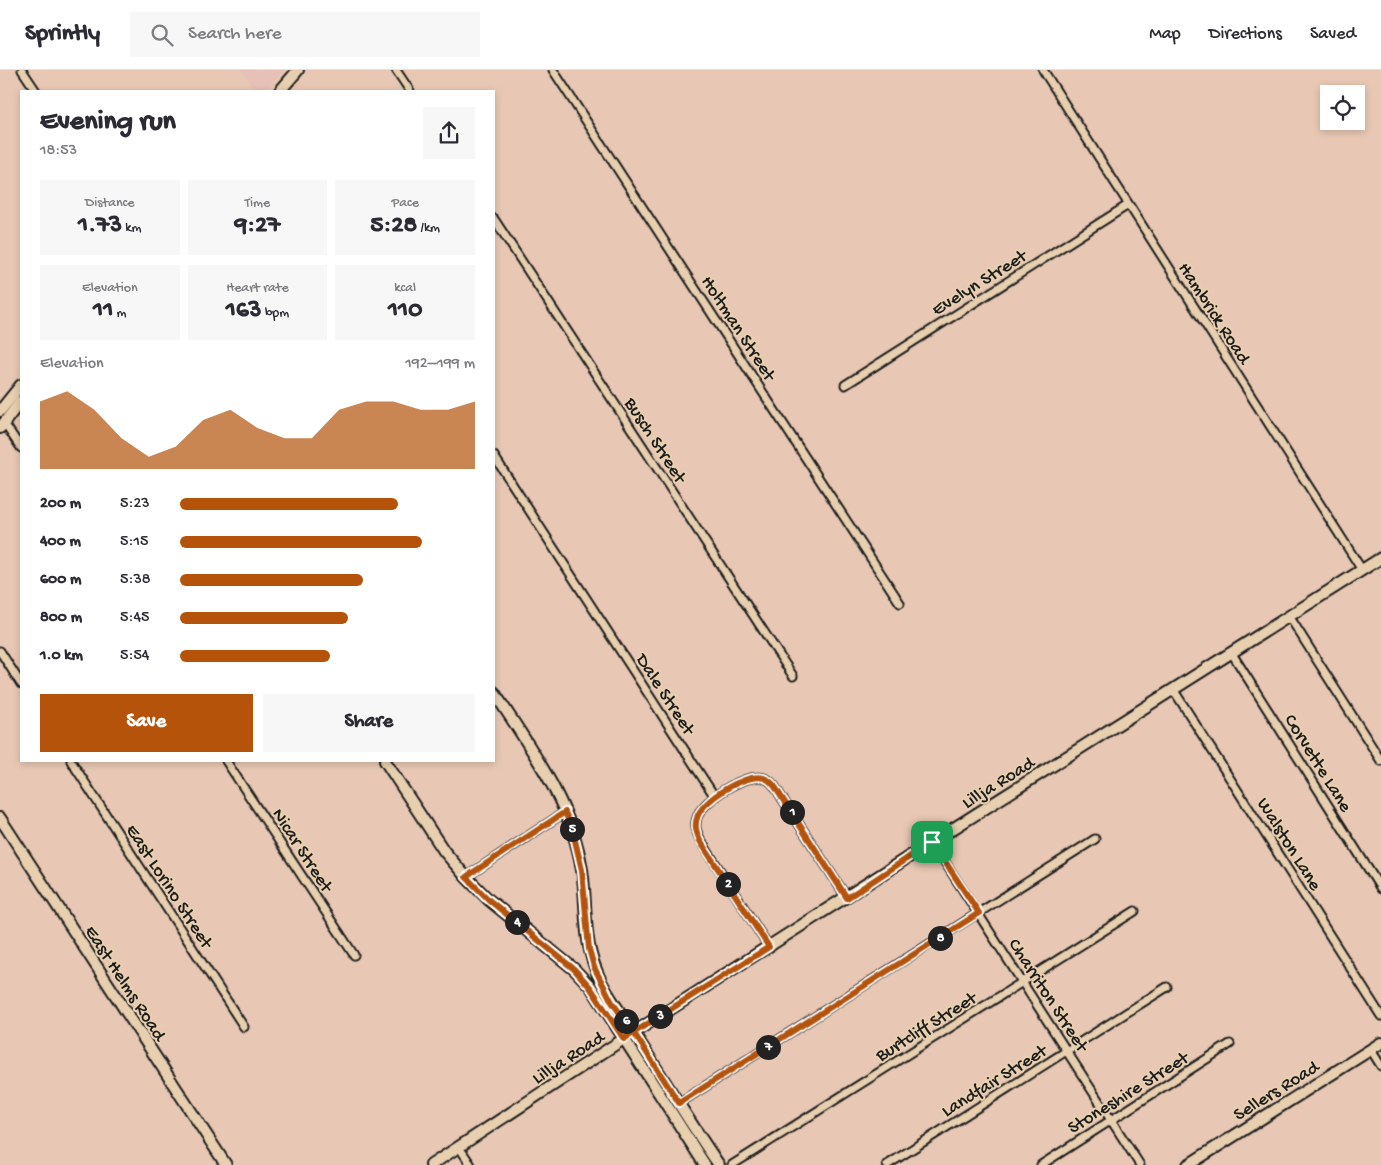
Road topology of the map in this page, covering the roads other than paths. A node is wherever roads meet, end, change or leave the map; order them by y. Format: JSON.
{"nodes":[{"id":1,"x":22,"y":70,"type":"edge"},
{"id":2,"x":298,"y":70,"type":"edge"},
{"id":3,"x":396,"y":70,"type":"edge"},
{"id":4,"x":554,"y":70,"type":"edge"},
{"id":5,"x":1043,"y":70,"type":"edge"},
{"id":6,"x":35,"y":90,"type":"edge"},
{"id":7,"x":281,"y":90,"type":"edge"},
{"id":8,"x":409,"y":90,"type":"edge"},
{"id":9,"x":1128,"y":205,"type":"junction"},
{"id":10,"x":495,"y":221,"type":"edge"},
{"id":11,"x":845,"y":385,"type":"dead end"},
{"id":12,"x":20,"y":386,"type":"edge"},
{"id":13,"x":20,"y":402,"type":"edge"},
{"id":14,"x":0,"y":411,"type":"edge"},
{"id":15,"x":2,"y":425,"type":"edge"},
{"id":16,"x":20,"y":447,"type":"edge"},
{"id":17,"x":495,"y":458,"type":"edge"},
{"id":18,"x":1381,"y":558,"type":"edge"},
{"id":19,"x":1362,"y":570,"type":"junction"},
{"id":20,"x":900,"y":603,"type":"dead end"},
{"id":21,"x":1289,"y":616,"type":"junction"},
{"id":22,"x":0,"y":651,"type":"edge"},
{"id":23,"x":1231,"y":652,"type":"junction"},
{"id":24,"x":793,"y":676,"type":"dead end"},
{"id":25,"x":20,"y":682,"type":"edge"},
{"id":26,"x":1174,"y":689,"type":"junction"},
{"id":27,"x":495,"y":694,"type":"edge"},
{"id":28,"x":1381,"y":761,"type":"edge"},
{"id":29,"x":72,"y":762,"type":"edge"},
{"id":30,"x":227,"y":762,"type":"edge"},
{"id":31,"x":386,"y":762,"type":"edge"},
{"id":32,"x":715,"y":797,"type":"junction"},
{"id":33,"x":565,"y":812,"type":"junction"},
{"id":34,"x":0,"y":818,"type":"edge"},
{"id":35,"x":1095,"y":839,"type":"dead end"},
{"id":36,"x":932,"y":842,"type":"junction"},
{"id":37,"x":466,"y":877,"type":"junction"},
{"id":38,"x":1381,"y":889,"type":"edge"},
{"id":39,"x":847,"y":898,"type":"junction"},
{"id":40,"x":1136,"y":911,"type":"dead end"},
{"id":41,"x":979,"y":913,"type":"junction"},
{"id":42,"x":769,"y":947,"type":"junction"},
{"id":43,"x":354,"y":955,"type":"dead end"},
{"id":44,"x":1023,"y":982,"type":"junction"},
{"id":45,"x":1167,"y":987,"type":"dead end"},
{"id":46,"x":1381,"y":1016,"type":"edge"},
{"id":47,"x":244,"y":1027,"type":"dead end"},
{"id":48,"x":634,"y":1033,"type":"junction"},
{"id":49,"x":624,"y":1039,"type":"junction"},
{"id":50,"x":1381,"y":1043,"type":"edge"},
{"id":51,"x":1230,"y":1044,"type":"dead end"},
{"id":52,"x":1370,"y":1050,"type":"junction"},
{"id":53,"x":1067,"y":1051,"type":"junction"},
{"id":54,"x":1381,"y":1066,"type":"edge"},
{"id":55,"x":679,"y":1103,"type":"junction"},
{"id":56,"x":1111,"y":1120,"type":"junction"},
{"id":57,"x":459,"y":1147,"type":"junction"},
{"id":58,"x":702,"y":1164,"type":"edge"},
{"id":59,"x":226,"y":1165,"type":"edge"},
{"id":60,"x":431,"y":1165,"type":"edge"},
{"id":61,"x":471,"y":1165,"type":"edge"},
{"id":62,"x":720,"y":1165,"type":"edge"},
{"id":63,"x":732,"y":1165,"type":"edge"},
{"id":64,"x":887,"y":1165,"type":"edge"},
{"id":65,"x":1041,"y":1165,"type":"edge"},
{"id":66,"x":1140,"y":1165,"type":"edge"},
{"id":67,"x":1188,"y":1165,"type":"edge"}],
"edges":[{"from":1,"to":6,"type":"street"},
{"from":2,"to":7,"type":"street"},
{"from":3,"to":8,"type":"street"},
{"from":4,"to":20,"type":"street","name":"Holtman Street"},
{"from":5,"to":9,"type":"street","name":"Hambrick Road"},
{"from":9,"to":11,"type":"street","name":"Evelyn Street"},
{"from":9,"to":19,"type":"street","name":"Hambrick Road"},
{"from":10,"to":24,"type":"street","name":"Busch Street"},
{"from":12,"to":14,"type":"street"},
{"from":13,"to":15,"type":"street"},
{"from":15,"to":16,"type":"street"},
{"from":17,"to":32,"type":"street","name":"Dale Street"},
{"from":18,"to":19,"type":"street","name":"Lillja Road"},
{"from":19,"to":21,"type":"street","name":"Lillja Road"},
{"from":21,"to":23,"type":"street","name":"Lillja Road"},
{"from":21,"to":28,"type":"street"},
{"from":22,"to":25,"type":"street"},
{"from":23,"to":26,"type":"street","name":"Lillja Road"},
{"from":23,"to":38,"type":"street","name":"Corvette Lane"},
{"from":26,"to":36,"type":"street","name":"Lillja Road"},
{"from":26,"to":46,"type":"street","name":"Walston Lane"},
{"from":27,"to":33,"type":"street"},
{"from":29,"to":47,"type":"street","name":"East Lorino Street"},
{"from":30,"to":43,"type":"street","name":"Nicar Street"},
{"from":31,"to":37,"type":"street"},
{"from":32,"to":39,"type":"street"},
{"from":32,"to":42,"type":"street"},
{"from":33,"to":37,"type":"street"},
{"from":33,"to":48,"type":"street"},
{"from":34,"to":59,"type":"street","name":"East Helms Road"},
{"from":35,"to":41,"type":"street"},
{"from":36,"to":39,"type":"street","name":"Lillja Road"},
{"from":36,"to":41,"type":"street","name":"Charriton Street"},
{"from":37,"to":49,"type":"street"},
{"from":39,"to":42,"type":"street","name":"Lillja Road"},
{"from":40,"to":44,"type":"street","name":"Burtcliff Street"},
{"from":41,"to":44,"type":"street","name":"Charriton Street"},
{"from":41,"to":55,"type":"street"},
{"from":42,"to":48,"type":"street","name":"Lillja Road"},
{"from":44,"to":53,"type":"street","name":"Charriton Street"},
{"from":44,"to":63,"type":"street","name":"Burtcliff Street"},
{"from":45,"to":53,"type":"street","name":"Landfair Street"},
{"from":48,"to":49,"type":"street","name":"Lillja Road"},
{"from":48,"to":55,"type":"street"},
{"from":49,"to":57,"type":"street","name":"Lillja Road"},
{"from":49,"to":58,"type":"street"},
{"from":50,"to":52,"type":"street","name":"Sellers Road"},
{"from":51,"to":56,"type":"street","name":"Stoneshire Street"},
{"from":52,"to":54,"type":"street"},
{"from":52,"to":67,"type":"street","name":"Sellers Road"},
{"from":53,"to":56,"type":"street","name":"Charriton Street"},
{"from":53,"to":64,"type":"street","name":"Landfair Street"},
{"from":55,"to":62,"type":"street"},
{"from":56,"to":65,"type":"street","name":"Stoneshire Street"},
{"from":56,"to":66,"type":"street","name":"Charriton Street"},
{"from":57,"to":60,"type":"street","name":"Lillja Road"},
{"from":57,"to":61,"type":"street"}]}
